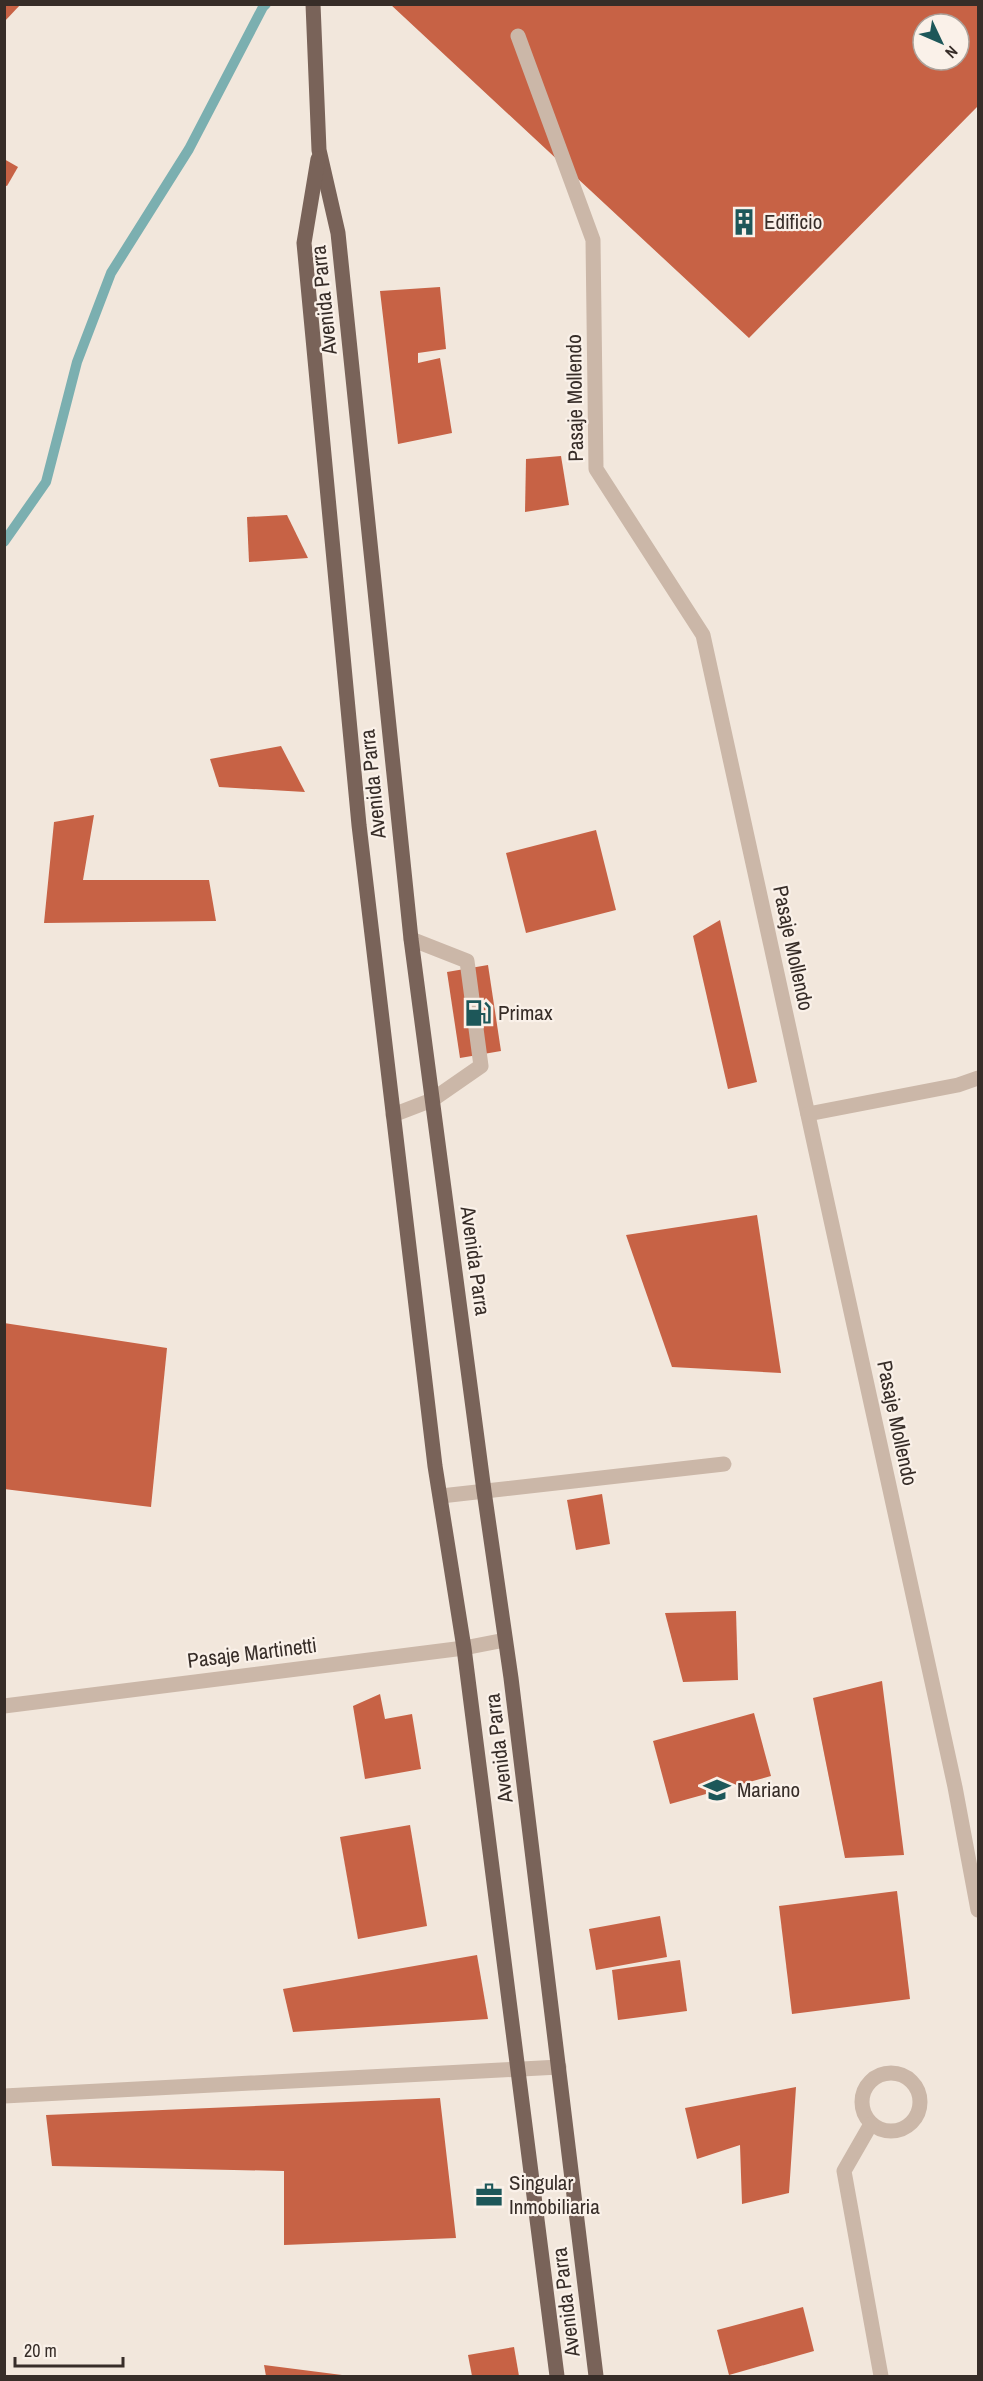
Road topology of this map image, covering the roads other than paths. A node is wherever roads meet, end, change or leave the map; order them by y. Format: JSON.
{"nodes":[{"id":1,"x":313,"y":4,"type":"edge"},
{"id":2,"x":518,"y":36,"type":"dead end"},
{"id":3,"x":319,"y":144,"type":"junction"},
{"id":4,"x":411,"y":939,"type":"junction"},
{"id":5,"x":978,"y":1078,"type":"edge"},
{"id":6,"x":432,"y":1100,"type":"junction"},
{"id":7,"x":808,"y":1114,"type":"junction"},
{"id":8,"x":393,"y":1115,"type":"junction"},
{"id":9,"x":724,"y":1464,"type":"dead end"},
{"id":10,"x":484,"y":1491,"type":"junction"},
{"id":11,"x":441,"y":1496,"type":"junction"},
{"id":12,"x":505,"y":1640,"type":"junction"},
{"id":13,"x":464,"y":1648,"type":"junction"},
{"id":14,"x":4,"y":1706,"type":"edge"},
{"id":15,"x":978,"y":1905,"type":"edge"},
{"id":16,"x":559,"y":2067,"type":"junction"},
{"id":17,"x":519,"y":2070,"type":"junction"},
{"id":18,"x":4,"y":2096,"type":"edge"},
{"id":19,"x":871,"y":2124,"type":"dead end"},
{"id":20,"x":557,"y":2376,"type":"edge"},
{"id":21,"x":596,"y":2376,"type":"edge"},
{"id":22,"x":882,"y":2376,"type":"edge"}],
"edges":[{"from":1,"to":3,"type":"main road","name":"Avenida Parra"},
{"from":2,"to":7,"type":"street","name":"Pasaje Mollendo"},
{"from":3,"to":4,"type":"main road","name":"Avenida Parra"},
{"from":3,"to":8,"type":"main road","name":"Avenida Parra"},
{"from":4,"to":6,"type":"main road","name":"Avenida Parra"},
{"from":4,"to":6,"type":"street"},
{"from":5,"to":7,"type":"street"},
{"from":6,"to":8,"type":"street"},
{"from":6,"to":10,"type":"main road","name":"Avenida Parra"},
{"from":7,"to":15,"type":"street","name":"Pasaje Mollendo"},
{"from":8,"to":11,"type":"main road","name":"Avenida Parra"},
{"from":9,"to":10,"type":"street"},
{"from":10,"to":11,"type":"street"},
{"from":10,"to":12,"type":"main road","name":"Avenida Parra"},
{"from":11,"to":13,"type":"main road","name":"Avenida Parra"},
{"from":12,"to":13,"type":"street","name":"Pasaje Martinetti"},
{"from":12,"to":16,"type":"main road","name":"Avenida Parra"},
{"from":13,"to":14,"type":"street","name":"Pasaje Martinetti"},
{"from":13,"to":17,"type":"main road","name":"Avenida Parra"},
{"from":16,"to":17,"type":"street"},
{"from":16,"to":21,"type":"main road","name":"Avenida Parra"},
{"from":17,"to":18,"type":"street"},
{"from":17,"to":20,"type":"main road","name":"Avenida Parra"},
{"from":19,"to":22,"type":"street"}]}
